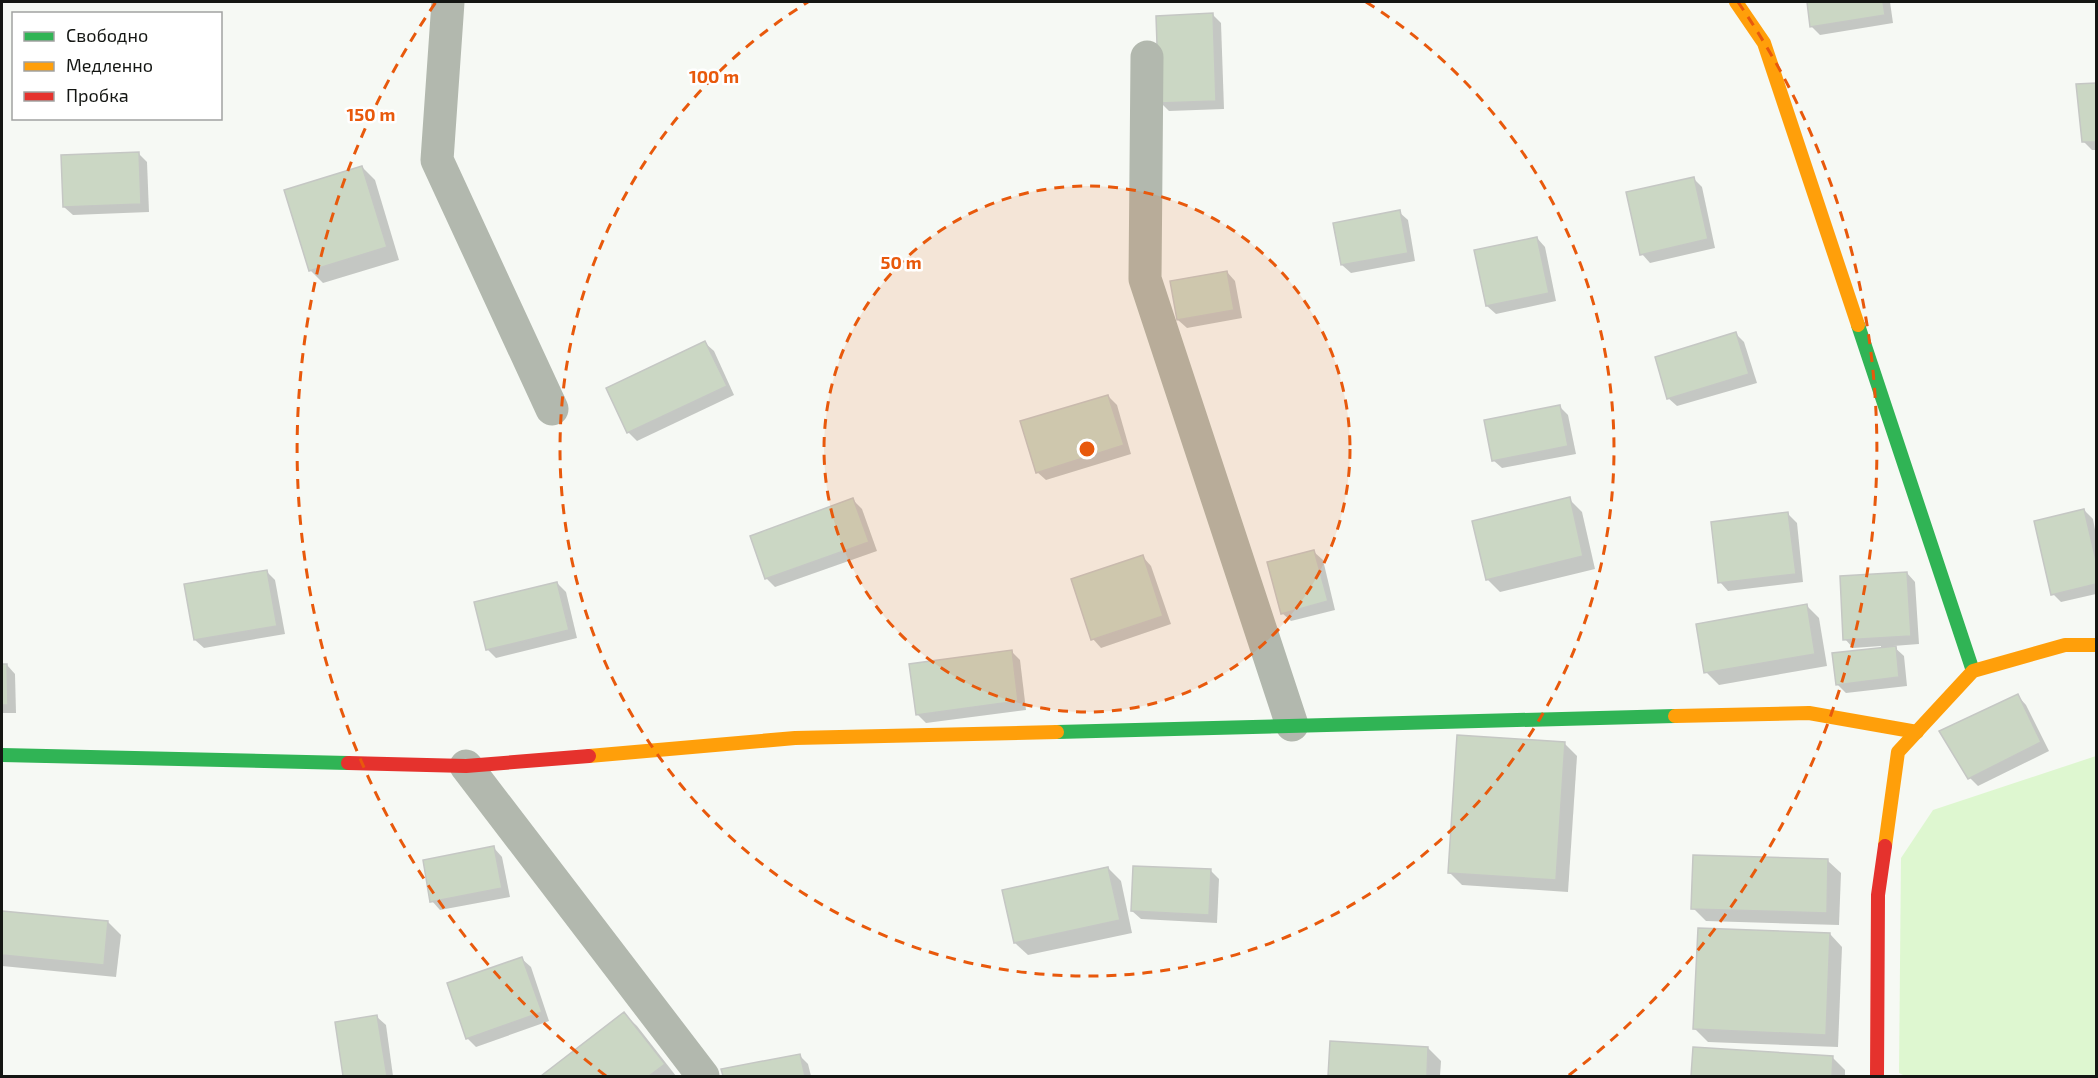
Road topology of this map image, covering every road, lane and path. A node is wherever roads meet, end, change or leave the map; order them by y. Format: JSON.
{"nodes":[{"id":1,"x":448,"y":2,"type":"edge"},
{"id":2,"x":1736,"y":2,"type":"edge"},
{"id":3,"x":1147,"y":57,"type":"dead end"},
{"id":4,"x":552,"y":409,"type":"dead end"},
{"id":5,"x":2097,"y":645,"type":"edge"},
{"id":6,"x":1973,"y":671,"type":"junction"},
{"id":7,"x":1292,"y":725,"type":"junction"},
{"id":8,"x":1917,"y":732,"type":"junction"},
{"id":9,"x":2,"y":755,"type":"edge"},
{"id":10,"x":466,"y":766,"type":"junction"},
{"id":11,"x":703,"y":1077,"type":"edge"},
{"id":12,"x":1877,"y":1077,"type":"edge"}],
"edges":[{"from":1,"to":4,"type":"street"},
{"from":2,"to":6,"type":"street"},
{"from":3,"to":7,"type":"street"},
{"from":5,"to":6,"type":"street"},
{"from":6,"to":8,"type":"street"},
{"from":7,"to":8,"type":"street"},
{"from":7,"to":10,"type":"street"},
{"from":8,"to":12,"type":"street"},
{"from":9,"to":10,"type":"street"},
{"from":10,"to":11,"type":"street"}]}
